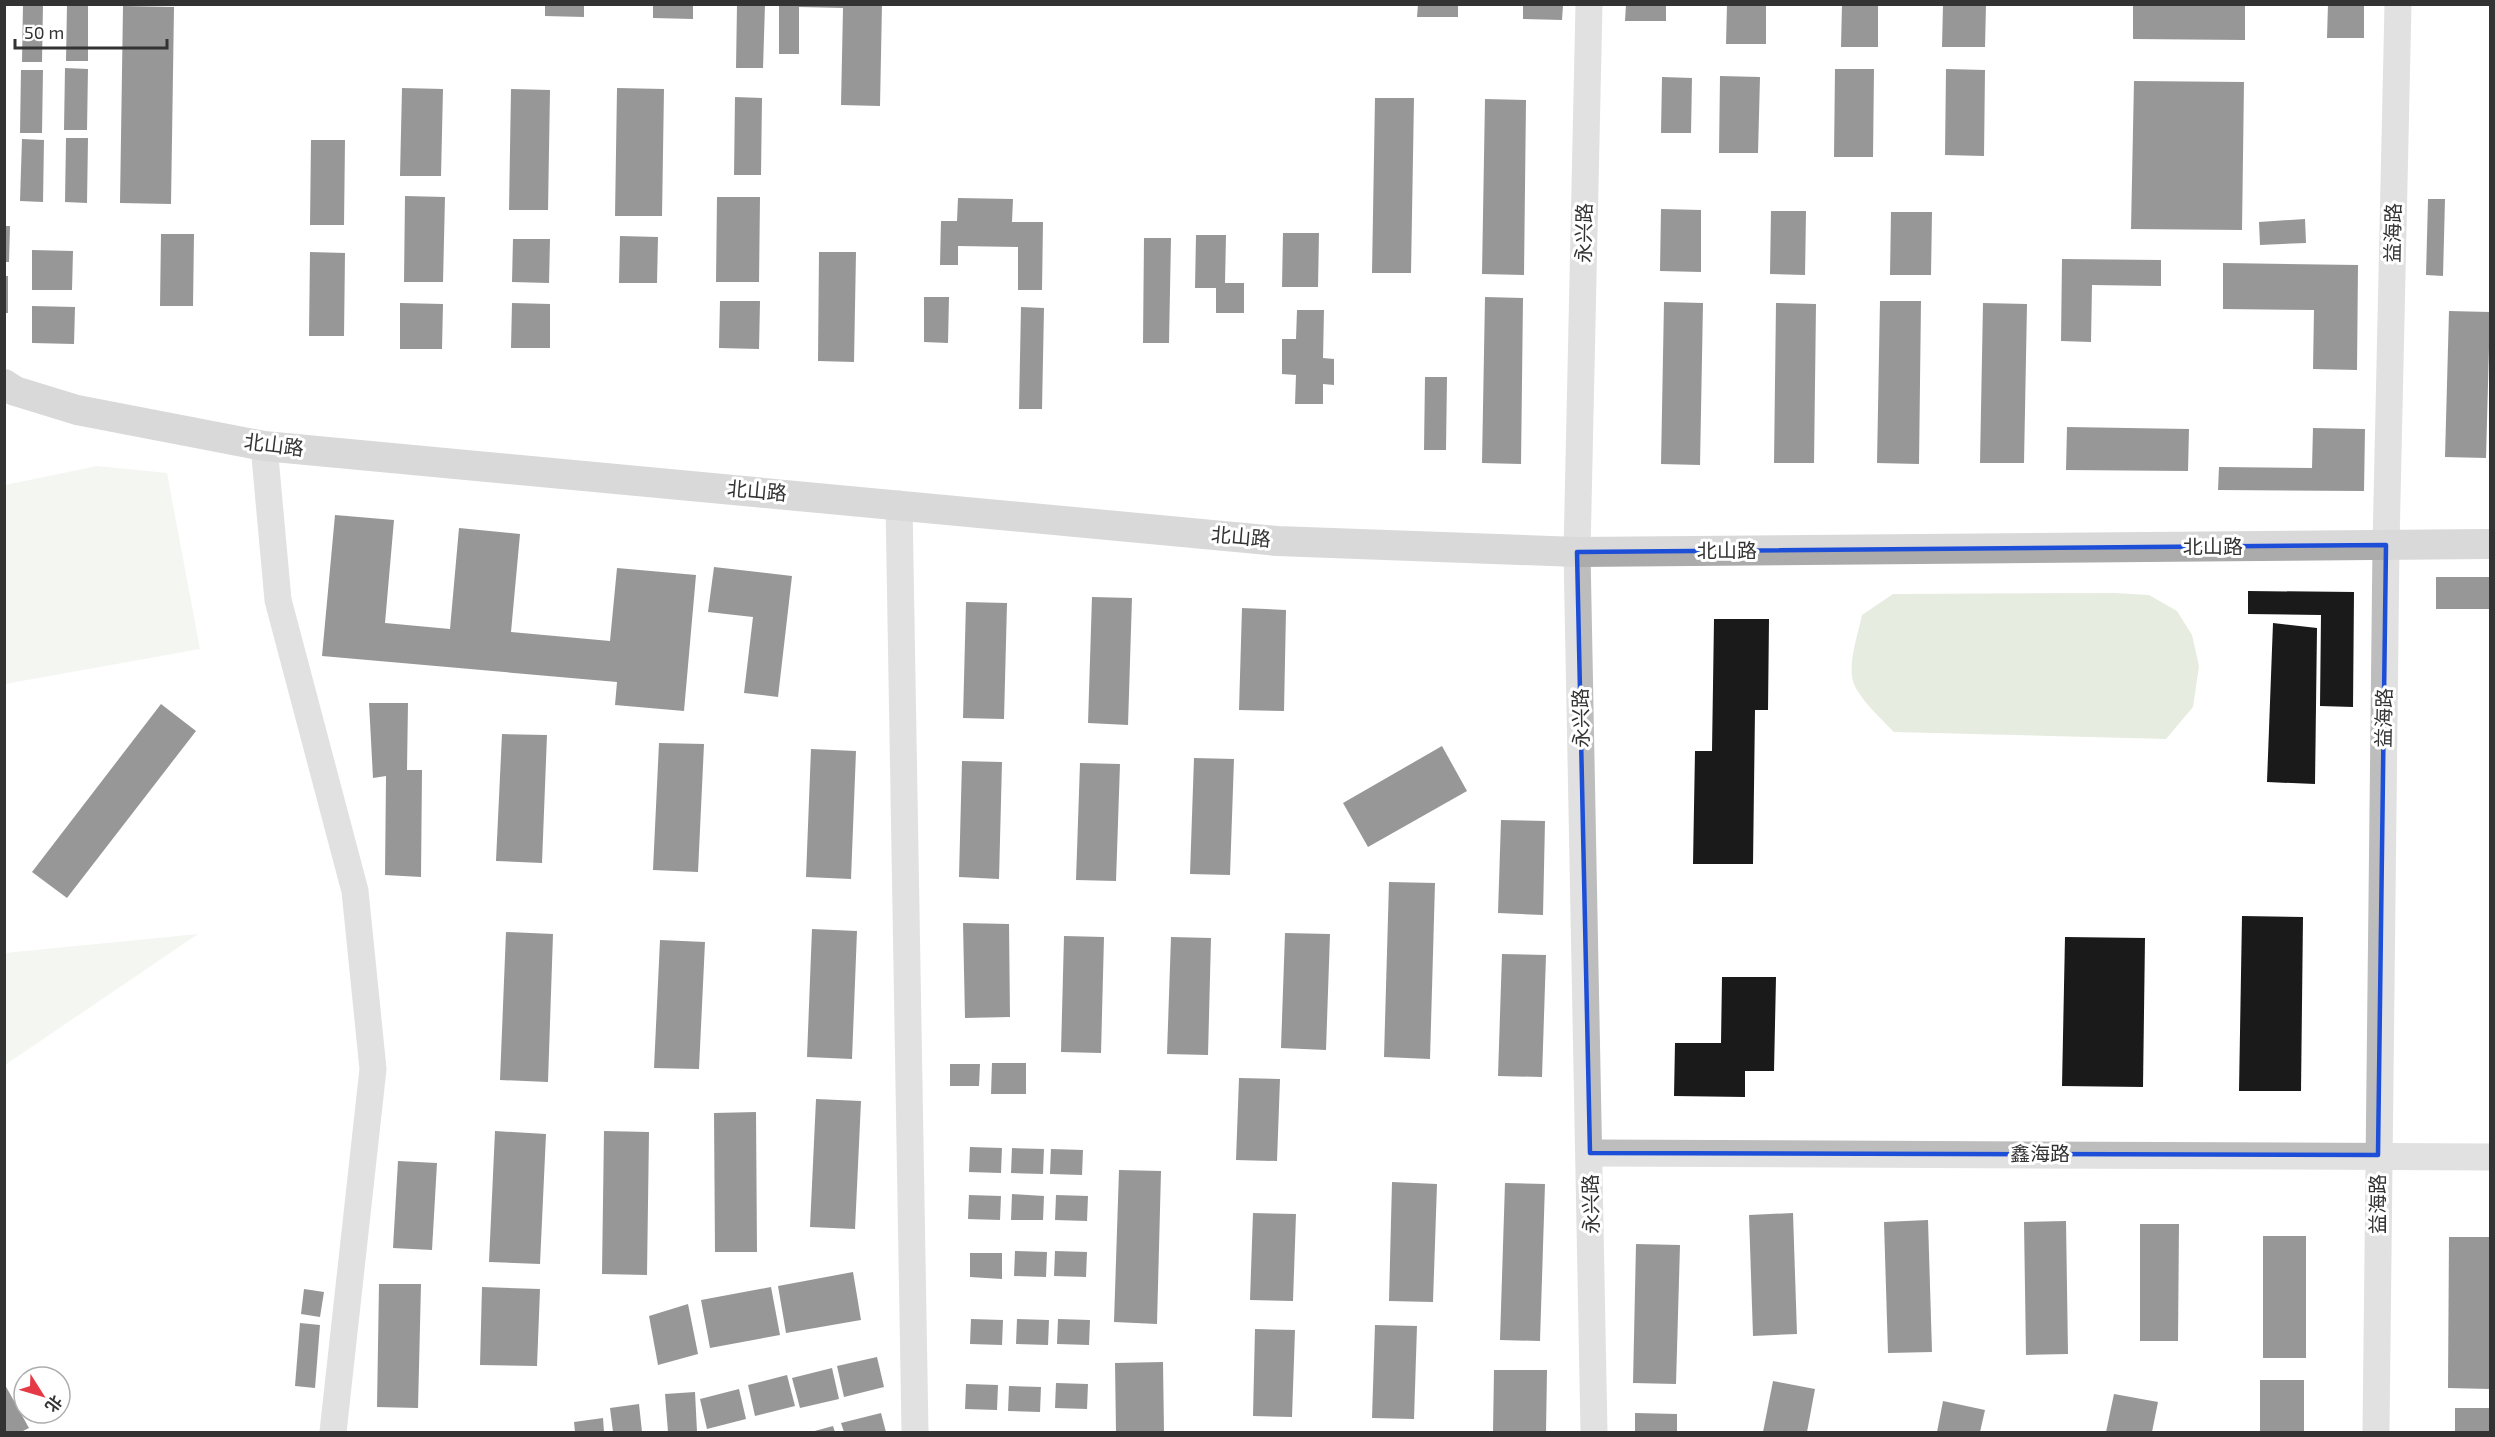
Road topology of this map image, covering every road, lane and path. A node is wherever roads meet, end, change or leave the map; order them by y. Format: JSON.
{"nodes":[{"id":1,"x":1589,"y":4,"type":"edge"},
{"id":2,"x":2398,"y":4,"type":"edge"},
{"id":3,"x":4,"y":384,"type":"edge"},
{"id":4,"x":264,"y":446,"type":"junction"},
{"id":5,"x":899,"y":504,"type":"junction"},
{"id":6,"x":2490,"y":544,"type":"edge"},
{"id":7,"x":2386,"y":545,"type":"junction"},
{"id":8,"x":1578,"y":552,"type":"junction"},
{"id":9,"x":1590,"y":1153,"type":"junction"},
{"id":10,"x":2378,"y":1155,"type":"junction"},
{"id":11,"x":2490,"y":1157,"type":"edge"},
{"id":12,"x":333,"y":1432,"type":"edge"},
{"id":13,"x":915,"y":1432,"type":"edge"},
{"id":14,"x":1594,"y":1432,"type":"edge"},
{"id":15,"x":2376,"y":1432,"type":"edge"}],
"edges":[{"from":1,"to":8,"type":"street","name":"永兴路"},
{"from":2,"to":7,"type":"street","name":"益海路"},
{"from":3,"to":4,"type":"main road","name":"北山路"},
{"from":4,"to":5,"type":"main road","name":"北山路"},
{"from":4,"to":12,"type":"street"},
{"from":5,"to":8,"type":"main road","name":"北山路"},
{"from":5,"to":13,"type":"street"},
{"from":6,"to":7,"type":"main road","name":"北山路"},
{"from":7,"to":8,"type":"main road","name":"北山路"},
{"from":7,"to":10,"type":"street","name":"益海路"},
{"from":8,"to":9,"type":"street","name":"永兴路"},
{"from":9,"to":10,"type":"street","name":"鑫海路"},
{"from":9,"to":14,"type":"street","name":"永兴路"},
{"from":10,"to":11,"type":"street","name":"鑫海路"},
{"from":10,"to":15,"type":"street","name":"益海路"}]}
